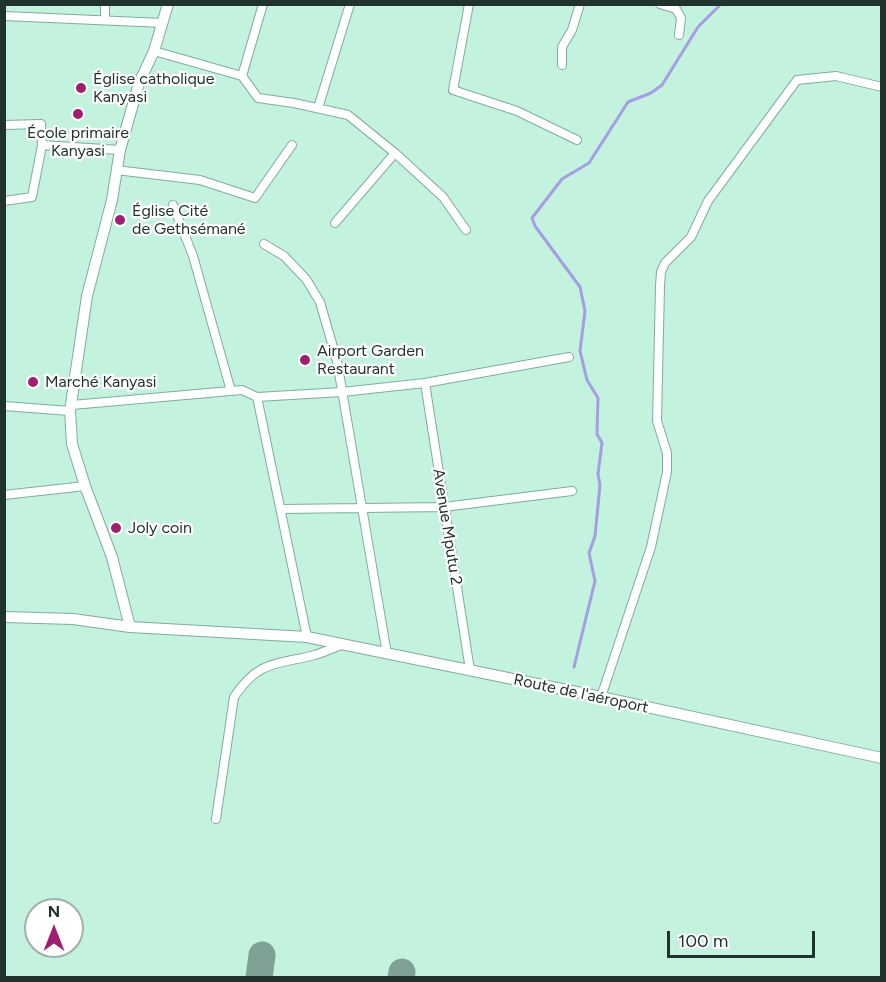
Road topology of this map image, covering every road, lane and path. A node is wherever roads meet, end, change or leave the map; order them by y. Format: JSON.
{"nodes":[{"id":1,"x":105,"y":4,"type":"edge"},
{"id":2,"x":168,"y":4,"type":"edge"},
{"id":3,"x":263,"y":4,"type":"edge"},
{"id":4,"x":350,"y":4,"type":"edge"},
{"id":5,"x":469,"y":4,"type":"edge"},
{"id":6,"x":580,"y":4,"type":"edge"},
{"id":7,"x":660,"y":4,"type":"edge"},
{"id":8,"x":4,"y":16,"type":"edge"},
{"id":9,"x":105,"y":20,"type":"junction"},
{"id":10,"x":163,"y":23,"type":"junction"},
{"id":11,"x":679,"y":35,"type":"dead end"},
{"id":12,"x":154,"y":51,"type":"junction"},
{"id":13,"x":562,"y":64,"type":"dead end"},
{"id":14,"x":242,"y":76,"type":"junction"},
{"id":15,"x":882,"y":87,"type":"edge"},
{"id":16,"x":318,"y":108,"type":"junction"},
{"id":17,"x":4,"y":124,"type":"edge"},
{"id":18,"x":577,"y":140,"type":"dead end"},
{"id":19,"x":42,"y":145,"type":"junction"},
{"id":20,"x":292,"y":145,"type":"dead end"},
{"id":21,"x":120,"y":150,"type":"junction"},
{"id":22,"x":395,"y":153,"type":"junction"},
{"id":23,"x":116,"y":170,"type":"junction"},
{"id":24,"x":4,"y":201,"type":"edge"},
{"id":25,"x":173,"y":205,"type":"dead end"},
{"id":26,"x":335,"y":223,"type":"dead end"},
{"id":27,"x":466,"y":230,"type":"dead end"},
{"id":28,"x":264,"y":244,"type":"dead end"},
{"id":29,"x":568,"y":357,"type":"dead end"},
{"id":30,"x":425,"y":383,"type":"junction"},
{"id":31,"x":231,"y":391,"type":"junction"},
{"id":32,"x":342,"y":392,"type":"junction"},
{"id":33,"x":257,"y":398,"type":"junction"},
{"id":34,"x":4,"y":406,"type":"edge"},
{"id":35,"x":71,"y":408,"type":"junction"},
{"id":36,"x":84,"y":486,"type":"junction"},
{"id":37,"x":572,"y":491,"type":"dead end"},
{"id":38,"x":4,"y":495,"type":"edge"},
{"id":39,"x":444,"y":507,"type":"junction"},
{"id":40,"x":281,"y":509,"type":"junction"},
{"id":41,"x":362,"y":509,"type":"junction"},
{"id":42,"x":4,"y":617,"type":"edge"},
{"id":43,"x":130,"y":627,"type":"junction"},
{"id":44,"x":307,"y":637,"type":"junction"},
{"id":45,"x":342,"y":645,"type":"junction"},
{"id":46,"x":387,"y":654,"type":"junction"},
{"id":47,"x":470,"y":670,"type":"junction"},
{"id":48,"x":601,"y":697,"type":"junction"},
{"id":49,"x":882,"y":758,"type":"edge"},
{"id":50,"x":216,"y":819,"type":"dead end"}],
"edges":[{"from":1,"to":9,"type":"street"},
{"from":2,"to":10,"type":"street"},
{"from":3,"to":14,"type":"street"},
{"from":4,"to":16,"type":"street"},
{"from":5,"to":18,"type":"street"},
{"from":6,"to":13,"type":"street"},
{"from":7,"to":11,"type":"street"},
{"from":8,"to":9,"type":"street"},
{"from":9,"to":10,"type":"street"},
{"from":10,"to":12,"type":"street"},
{"from":12,"to":14,"type":"street"},
{"from":12,"to":21,"type":"street"},
{"from":14,"to":16,"type":"street"},
{"from":15,"to":48,"type":"street"},
{"from":16,"to":22,"type":"street"},
{"from":17,"to":19,"type":"street"},
{"from":19,"to":21,"type":"street"},
{"from":19,"to":24,"type":"street"},
{"from":20,"to":23,"type":"street"},
{"from":21,"to":23,"type":"street"},
{"from":22,"to":26,"type":"street"},
{"from":22,"to":27,"type":"street"},
{"from":23,"to":35,"type":"street"},
{"from":25,"to":31,"type":"street"},
{"from":28,"to":32,"type":"street"},
{"from":29,"to":30,"type":"street"},
{"from":30,"to":32,"type":"street"},
{"from":30,"to":39,"type":"street","name":"Avenue Mputu 2"},
{"from":31,"to":33,"type":"street"},
{"from":31,"to":35,"type":"street"},
{"from":32,"to":33,"type":"street"},
{"from":32,"to":41,"type":"street"},
{"from":33,"to":40,"type":"street"},
{"from":34,"to":35,"type":"street"},
{"from":35,"to":36,"type":"street"},
{"from":36,"to":38,"type":"street"},
{"from":36,"to":43,"type":"street"},
{"from":37,"to":39,"type":"street"},
{"from":39,"to":41,"type":"street"},
{"from":39,"to":47,"type":"street","name":"Avenue Mputu 2"},
{"from":40,"to":41,"type":"street"},
{"from":40,"to":44,"type":"street"},
{"from":41,"to":46,"type":"street"},
{"from":42,"to":43,"type":"street","name":"Route de l'aéroport"},
{"from":43,"to":44,"type":"street","name":"Route de l'aéroport"},
{"from":44,"to":45,"type":"street","name":"Route de l'aéroport"},
{"from":45,"to":46,"type":"street","name":"Route de l'aéroport"},
{"from":45,"to":50,"type":"street"},
{"from":46,"to":47,"type":"street","name":"Route de l'aéroport"},
{"from":47,"to":48,"type":"street","name":"Route de l'aéroport"},
{"from":48,"to":49,"type":"street","name":"Route de l'aéroport"}]}
